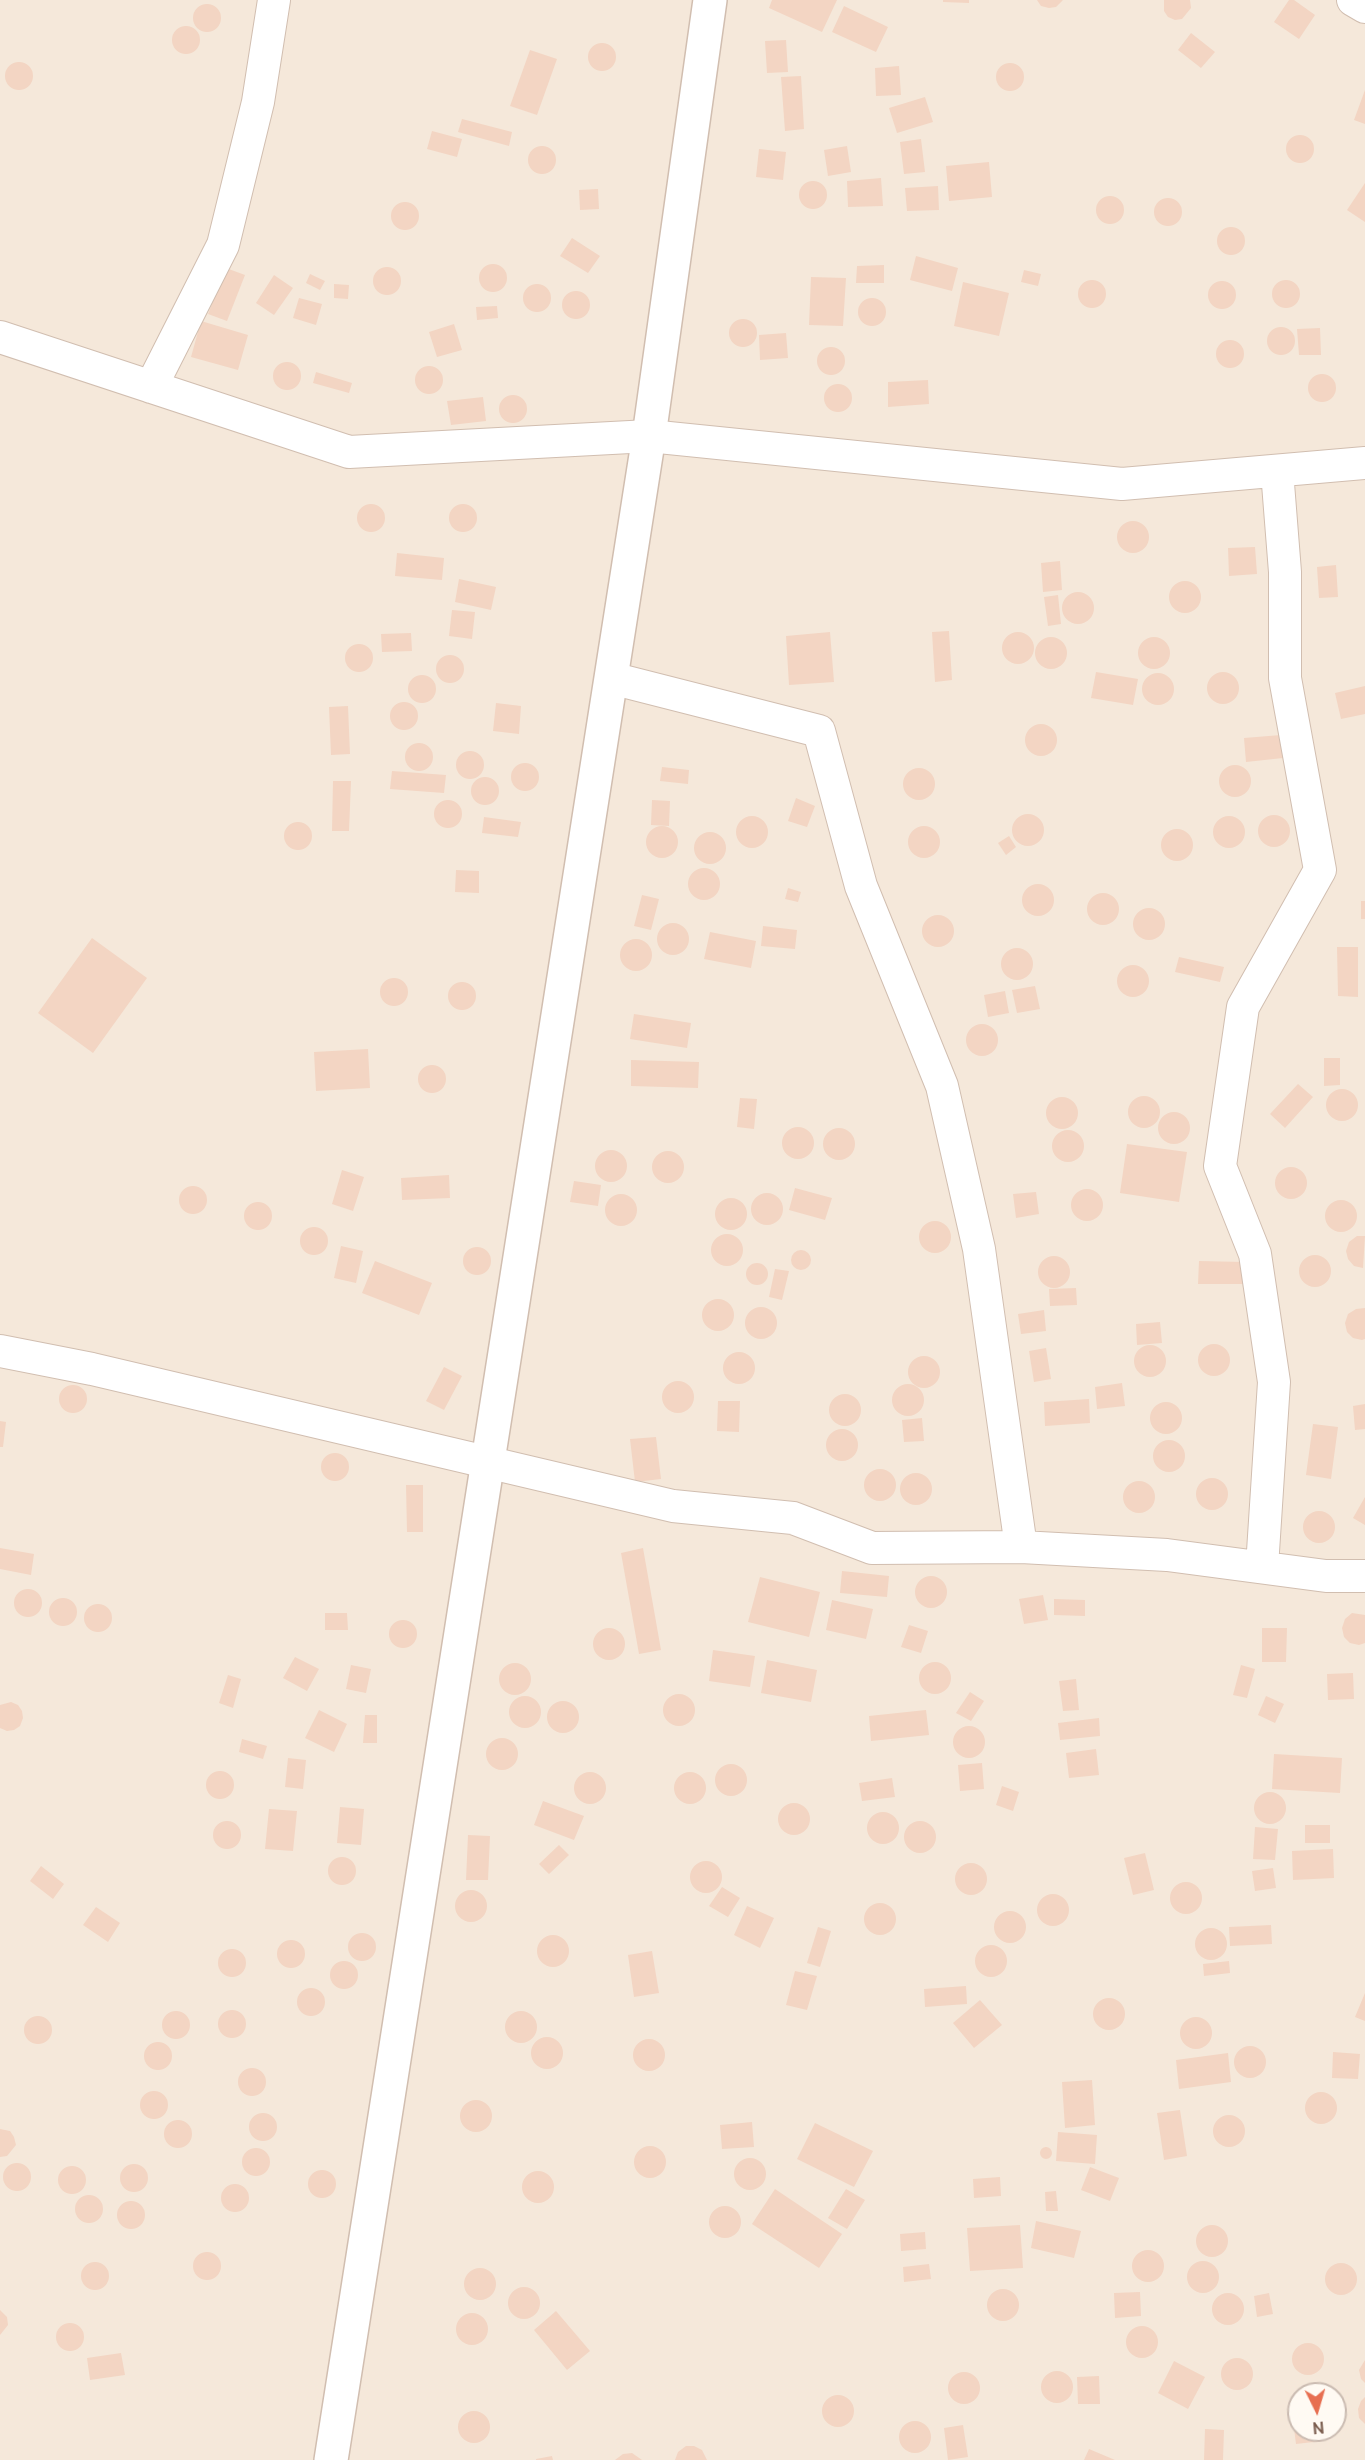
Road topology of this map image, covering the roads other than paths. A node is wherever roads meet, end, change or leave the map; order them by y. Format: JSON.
{"nodes":[{"id":1,"x":274,"y":0,"type":"edge"},
{"id":2,"x":710,"y":0,"type":"edge"},
{"id":3,"x":1353,"y":0,"type":"edge"},
{"id":4,"x":1365,"y":7,"type":"edge"},
{"id":5,"x":0,"y":337,"type":"edge"},
{"id":6,"x":151,"y":387,"type":"junction"},
{"id":7,"x":649,"y":436,"type":"junction"},
{"id":8,"x":1365,"y":463,"type":"edge"},
{"id":9,"x":1277,"y":471,"type":"junction"},
{"id":10,"x":611,"y":678,"type":"junction"},
{"id":11,"x":0,"y":1351,"type":"edge"},
{"id":12,"x":489,"y":1462,"type":"junction"},
{"id":13,"x":1021,"y":1547,"type":"junction"},
{"id":14,"x":1262,"y":1567,"type":"junction"},
{"id":15,"x":1365,"y":1576,"type":"edge"},
{"id":16,"x":331,"y":2460,"type":"edge"}],
"edges":[{"from":1,"to":6,"type":"street"},
{"from":2,"to":7,"type":"street"},
{"from":3,"to":4,"type":"street"},
{"from":5,"to":6,"type":"street"},
{"from":6,"to":7,"type":"street"},
{"from":7,"to":9,"type":"street"},
{"from":7,"to":10,"type":"street"},
{"from":8,"to":9,"type":"street"},
{"from":9,"to":14,"type":"street"},
{"from":10,"to":12,"type":"street"},
{"from":10,"to":13,"type":"street"},
{"from":11,"to":12,"type":"street"},
{"from":12,"to":13,"type":"street"},
{"from":12,"to":16,"type":"street"},
{"from":13,"to":14,"type":"street"},
{"from":14,"to":15,"type":"street"}]}
